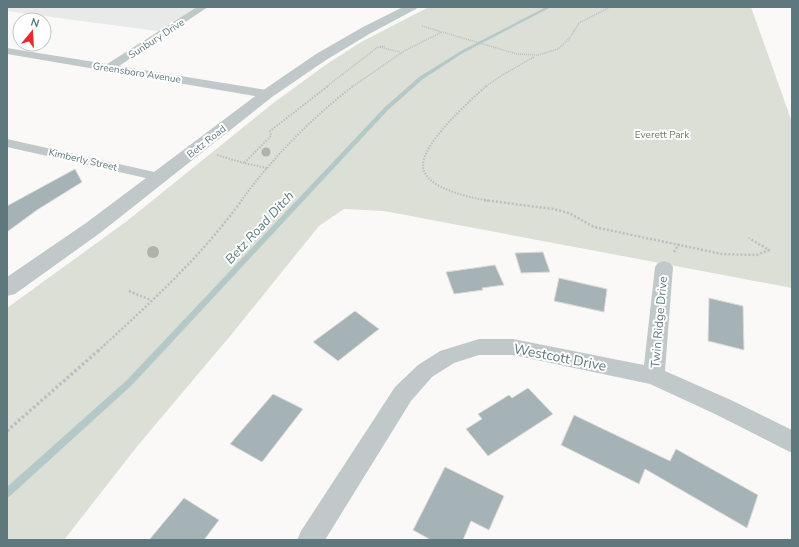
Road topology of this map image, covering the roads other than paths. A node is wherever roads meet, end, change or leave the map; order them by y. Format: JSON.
{"nodes":[{"id":1,"x":203,"y":7,"type":"edge"},
{"id":2,"x":412,"y":7,"type":"edge"},
{"id":3,"x":7,"y":51,"type":"edge"},
{"id":4,"x":109,"y":68,"type":"junction"},
{"id":5,"x":267,"y":94,"type":"junction"},
{"id":6,"x":7,"y":143,"type":"edge"},
{"id":7,"x":159,"y":177,"type":"junction"},
{"id":8,"x":664,"y":267,"type":"dead end"},
{"id":9,"x":7,"y":288,"type":"edge"},
{"id":10,"x":654,"y":376,"type":"junction"},
{"id":11,"x":792,"y":442,"type":"edge"},
{"id":12,"x":310,"y":540,"type":"edge"}],
"edges":[{"from":1,"to":4,"type":"street","name":"Sunbury Drive"},
{"from":2,"to":5,"type":"street","name":"Betz Road"},
{"from":3,"to":4,"type":"street","name":"Greensboro Avenue"},
{"from":4,"to":5,"type":"street","name":"Greensboro Avenue"},
{"from":5,"to":7,"type":"street","name":"Betz Road"},
{"from":6,"to":7,"type":"street","name":"Kimberly Street"},
{"from":7,"to":9,"type":"street","name":"Betz Road"},
{"from":8,"to":10,"type":"street","name":"Twin Ridge Drive"},
{"from":10,"to":11,"type":"street","name":"Westcott Drive"},
{"from":10,"to":12,"type":"street","name":"Westcott Drive"}]}
